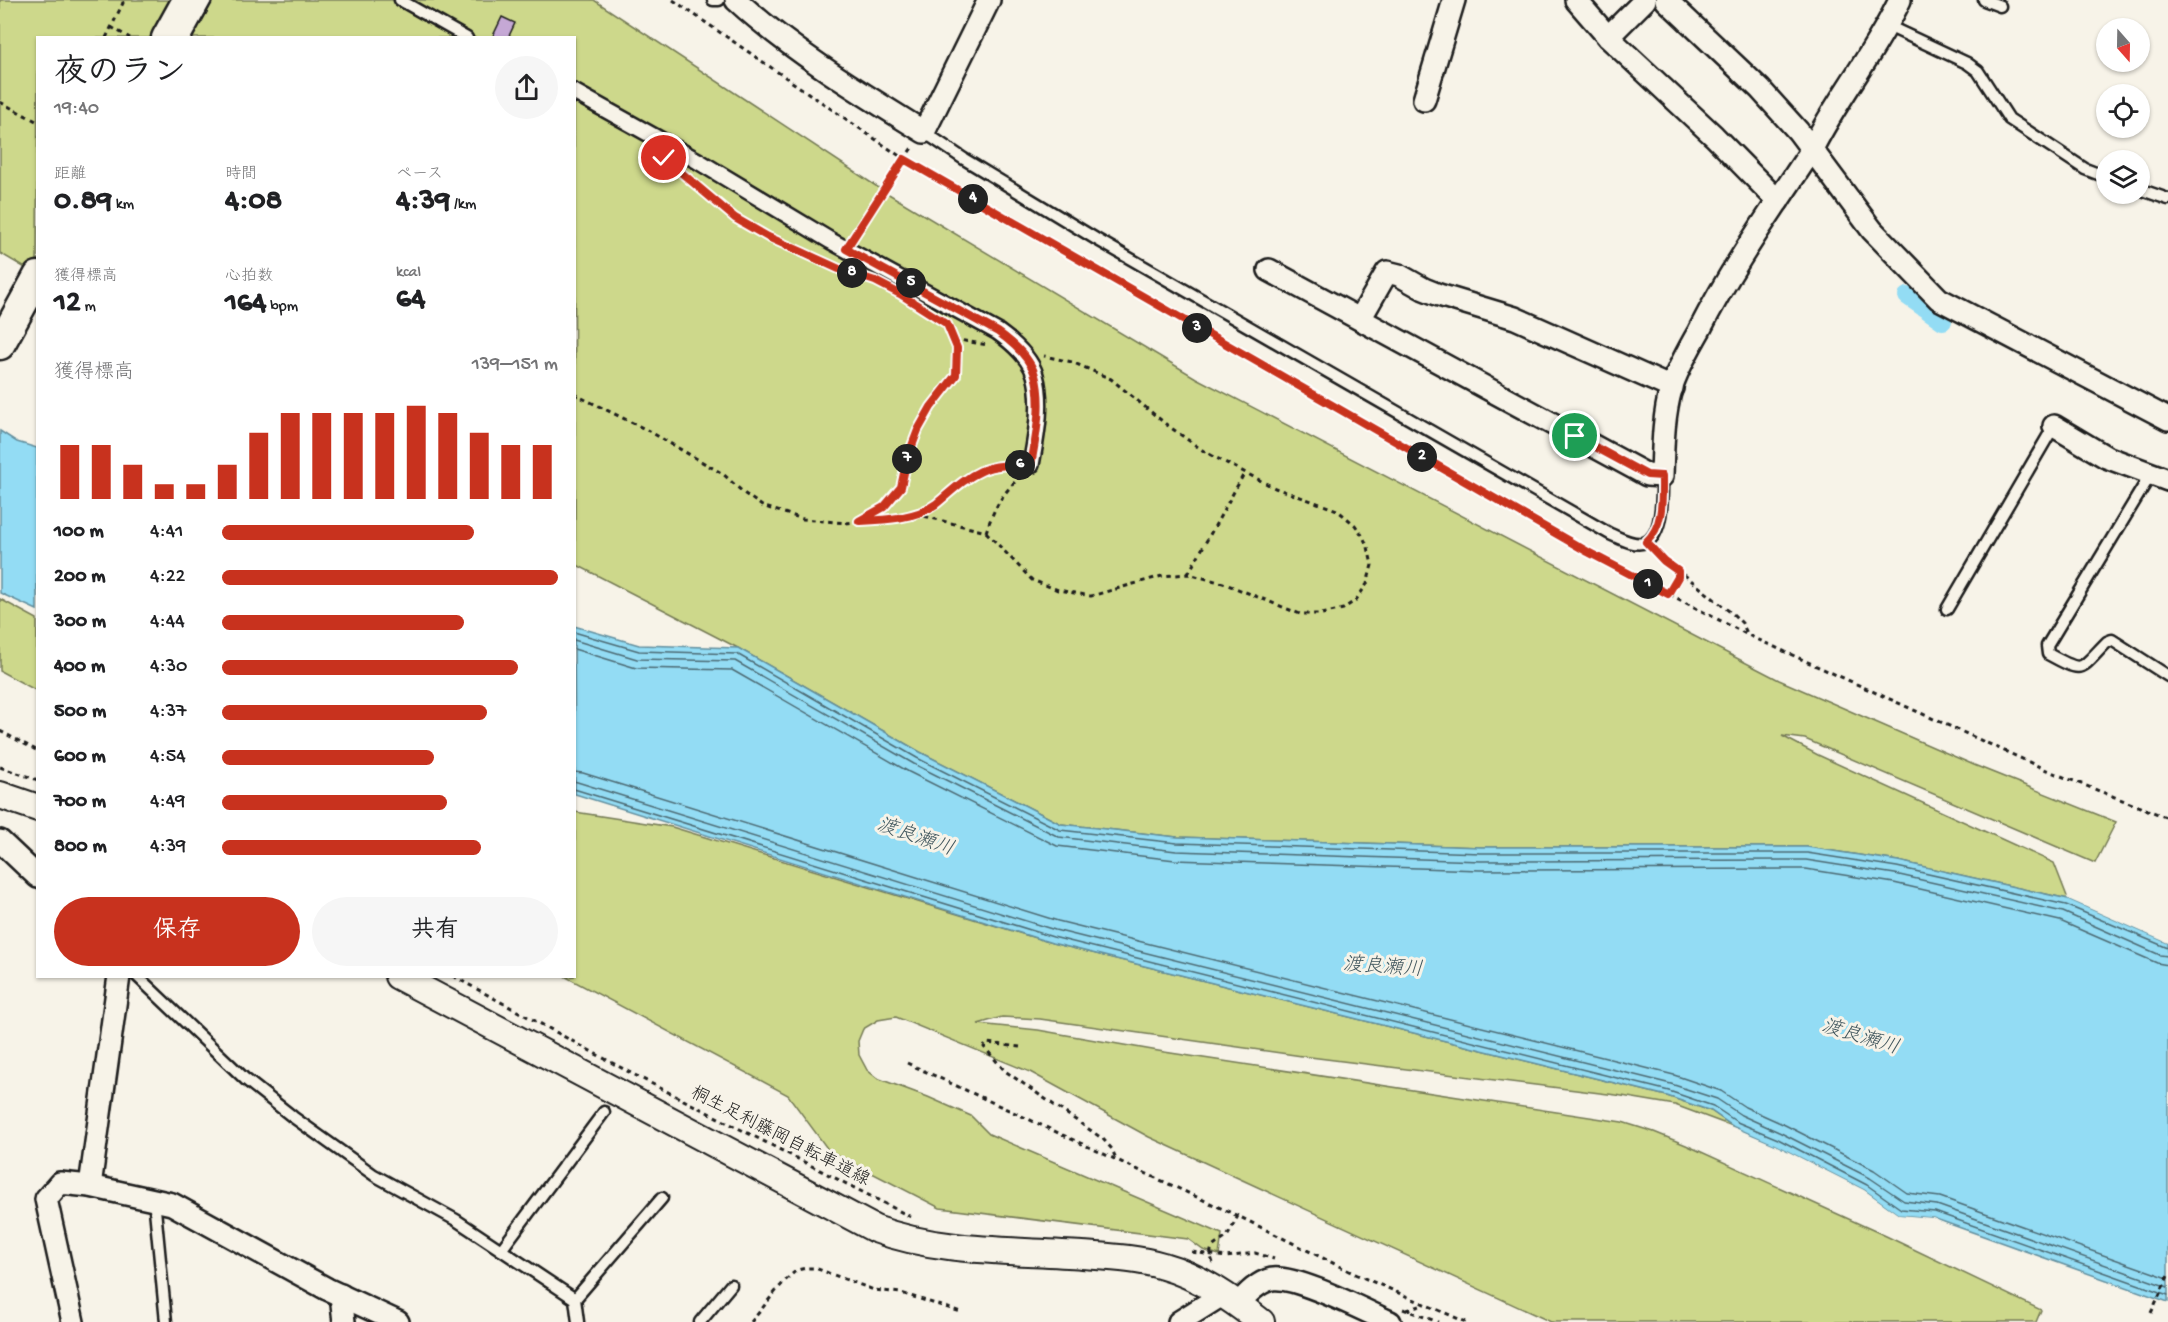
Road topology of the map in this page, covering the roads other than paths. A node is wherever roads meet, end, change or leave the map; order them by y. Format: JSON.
{"nodes":[{"id":1,"x":187,"y":0,"type":"edge"},
{"id":2,"x":206,"y":0,"type":"edge"},
{"id":3,"x":400,"y":0,"type":"edge"},
{"id":4,"x":713,"y":0,"type":"edge"},
{"id":5,"x":719,"y":0,"type":"edge"},
{"id":6,"x":736,"y":0,"type":"edge"},
{"id":7,"x":989,"y":0,"type":"edge"},
{"id":8,"x":1454,"y":0,"type":"edge"},
{"id":9,"x":1576,"y":0,"type":"edge"},
{"id":10,"x":1645,"y":0,"type":"edge"},
{"id":11,"x":1666,"y":0,"type":"edge"},
{"id":12,"x":1900,"y":0,"type":"edge"},
{"id":13,"x":1984,"y":0,"type":"edge"},
{"id":14,"x":2000,"y":6,"type":"dead end"},
{"id":15,"x":1888,"y":26,"type":"junction"},
{"id":16,"x":167,"y":36,"type":"edge"},
{"id":17,"x":186,"y":36,"type":"edge"},
{"id":18,"x":463,"y":36,"type":"edge"},
{"id":19,"x":1608,"y":37,"type":"junction"},
{"id":20,"x":576,"y":93,"type":"edge"},
{"id":21,"x":1424,"y":100,"type":"dead end"},
{"id":22,"x":924,"y":132,"type":"junction"},
{"id":23,"x":1811,"y":151,"type":"junction"},
{"id":24,"x":2096,"y":173,"type":"edge"},
{"id":25,"x":2150,"y":193,"type":"edge"},
{"id":26,"x":2168,"y":199,"type":"edge"},
{"id":27,"x":1778,"y":201,"type":"junction"},
{"id":28,"x":1269,"y":270,"type":"dead end"},
{"id":29,"x":36,"y":280,"type":"edge"},
{"id":30,"x":1360,"y":319,"type":"junction"},
{"id":31,"x":0,"y":345,"type":"edge"},
{"id":32,"x":1671,"y":388,"type":"junction"},
{"id":33,"x":2168,"y":419,"type":"edge"},
{"id":34,"x":2054,"y":426,"type":"joint"},
{"id":35,"x":1031,"y":465,"type":"road end"},
{"id":36,"x":1662,"y":476,"type":"junction"},
{"id":37,"x":2159,"y":477,"type":"edge"},
{"id":38,"x":1947,"y":609,"type":"dead end"},
{"id":39,"x":2168,"y":676,"type":"edge"},
{"id":40,"x":0,"y":795,"type":"edge"},
{"id":41,"x":36,"y":807,"type":"edge"},
{"id":42,"x":0,"y":841,"type":"edge"},
{"id":43,"x":36,"y":875,"type":"edge"},
{"id":44,"x":119,"y":978,"type":"edge"},
{"id":45,"x":139,"y":978,"type":"edge"},
{"id":46,"x":402,"y":978,"type":"edge"},
{"id":47,"x":604,"y":1112,"type":"dead end"},
{"id":48,"x":90,"y":1186,"type":"junction"},
{"id":49,"x":662,"y":1198,"type":"dead end"},
{"id":50,"x":154,"y":1199,"type":"junction"},
{"id":51,"x":501,"y":1250,"type":"junction"},
{"id":52,"x":731,"y":1285,"type":"dead end"},
{"id":53,"x":340,"y":1295,"type":"junction"},
{"id":54,"x":575,"y":1299,"type":"junction"},
{"id":55,"x":1230,"y":1299,"type":"junction"},
{"id":56,"x":1398,"y":1316,"type":"edge"},
{"id":57,"x":73,"y":1322,"type":"edge"},
{"id":58,"x":166,"y":1322,"type":"edge"},
{"id":59,"x":344,"y":1322,"type":"edge"},
{"id":60,"x":398,"y":1322,"type":"edge"},
{"id":61,"x":578,"y":1322,"type":"edge"},
{"id":62,"x":700,"y":1322,"type":"edge"},
{"id":63,"x":1179,"y":1322,"type":"edge"},
{"id":64,"x":1261,"y":1322,"type":"edge"}],
"edges":[{"from":1,"to":16,"type":"main road"},
{"from":2,"to":17,"type":"lane"},
{"from":3,"to":18,"type":"lane"},
{"from":4,"to":5,"type":"lane"},
{"from":6,"to":22,"type":"street"},
{"from":7,"to":22,"type":"street"},
{"from":8,"to":21,"type":"street"},
{"from":9,"to":19,"type":"street"},
{"from":10,"to":19,"type":"street"},
{"from":11,"to":23,"type":"street"},
{"from":12,"to":15,"type":"street"},
{"from":13,"to":14,"type":"lane"},
{"from":15,"to":23,"type":"street"},
{"from":15,"to":24,"type":"lane"},
{"from":19,"to":27,"type":"street"},
{"from":20,"to":35,"type":"street"},
{"from":22,"to":36,"type":"lane"},
{"from":23,"to":27,"type":"street"},
{"from":23,"to":33,"type":"street"},
{"from":25,"to":26,"type":"lane"},
{"from":27,"to":32,"type":"street"},
{"from":28,"to":30,"type":"street"},
{"from":29,"to":31,"type":"main road"},
{"from":30,"to":32,"type":"street"},
{"from":30,"to":36,"type":"street"},
{"from":32,"to":36,"type":"street"},
{"from":34,"to":37,"type":"street"},
{"from":34,"to":38,"type":"lane"},
{"from":37,"to":39,"type":"lane"},
{"from":40,"to":41,"type":"street"},
{"from":42,"to":43,"type":"street"},
{"from":44,"to":48,"type":"street"},
{"from":45,"to":51,"type":"lane"},
{"from":46,"to":55,"type":"street"},
{"from":47,"to":51,"type":"lane"},
{"from":48,"to":50,"type":"street"},
{"from":48,"to":57,"type":"street"},
{"from":49,"to":54,"type":"lane"},
{"from":50,"to":53,"type":"street"},
{"from":50,"to":58,"type":"lane"},
{"from":51,"to":54,"type":"lane"},
{"from":52,"to":62,"type":"lane"},
{"from":53,"to":59,"type":"street"},
{"from":53,"to":60,"type":"street"},
{"from":54,"to":61,"type":"lane"},
{"from":55,"to":56,"type":"street"},
{"from":55,"to":63,"type":"street"},
{"from":55,"to":64,"type":"street"}]}
